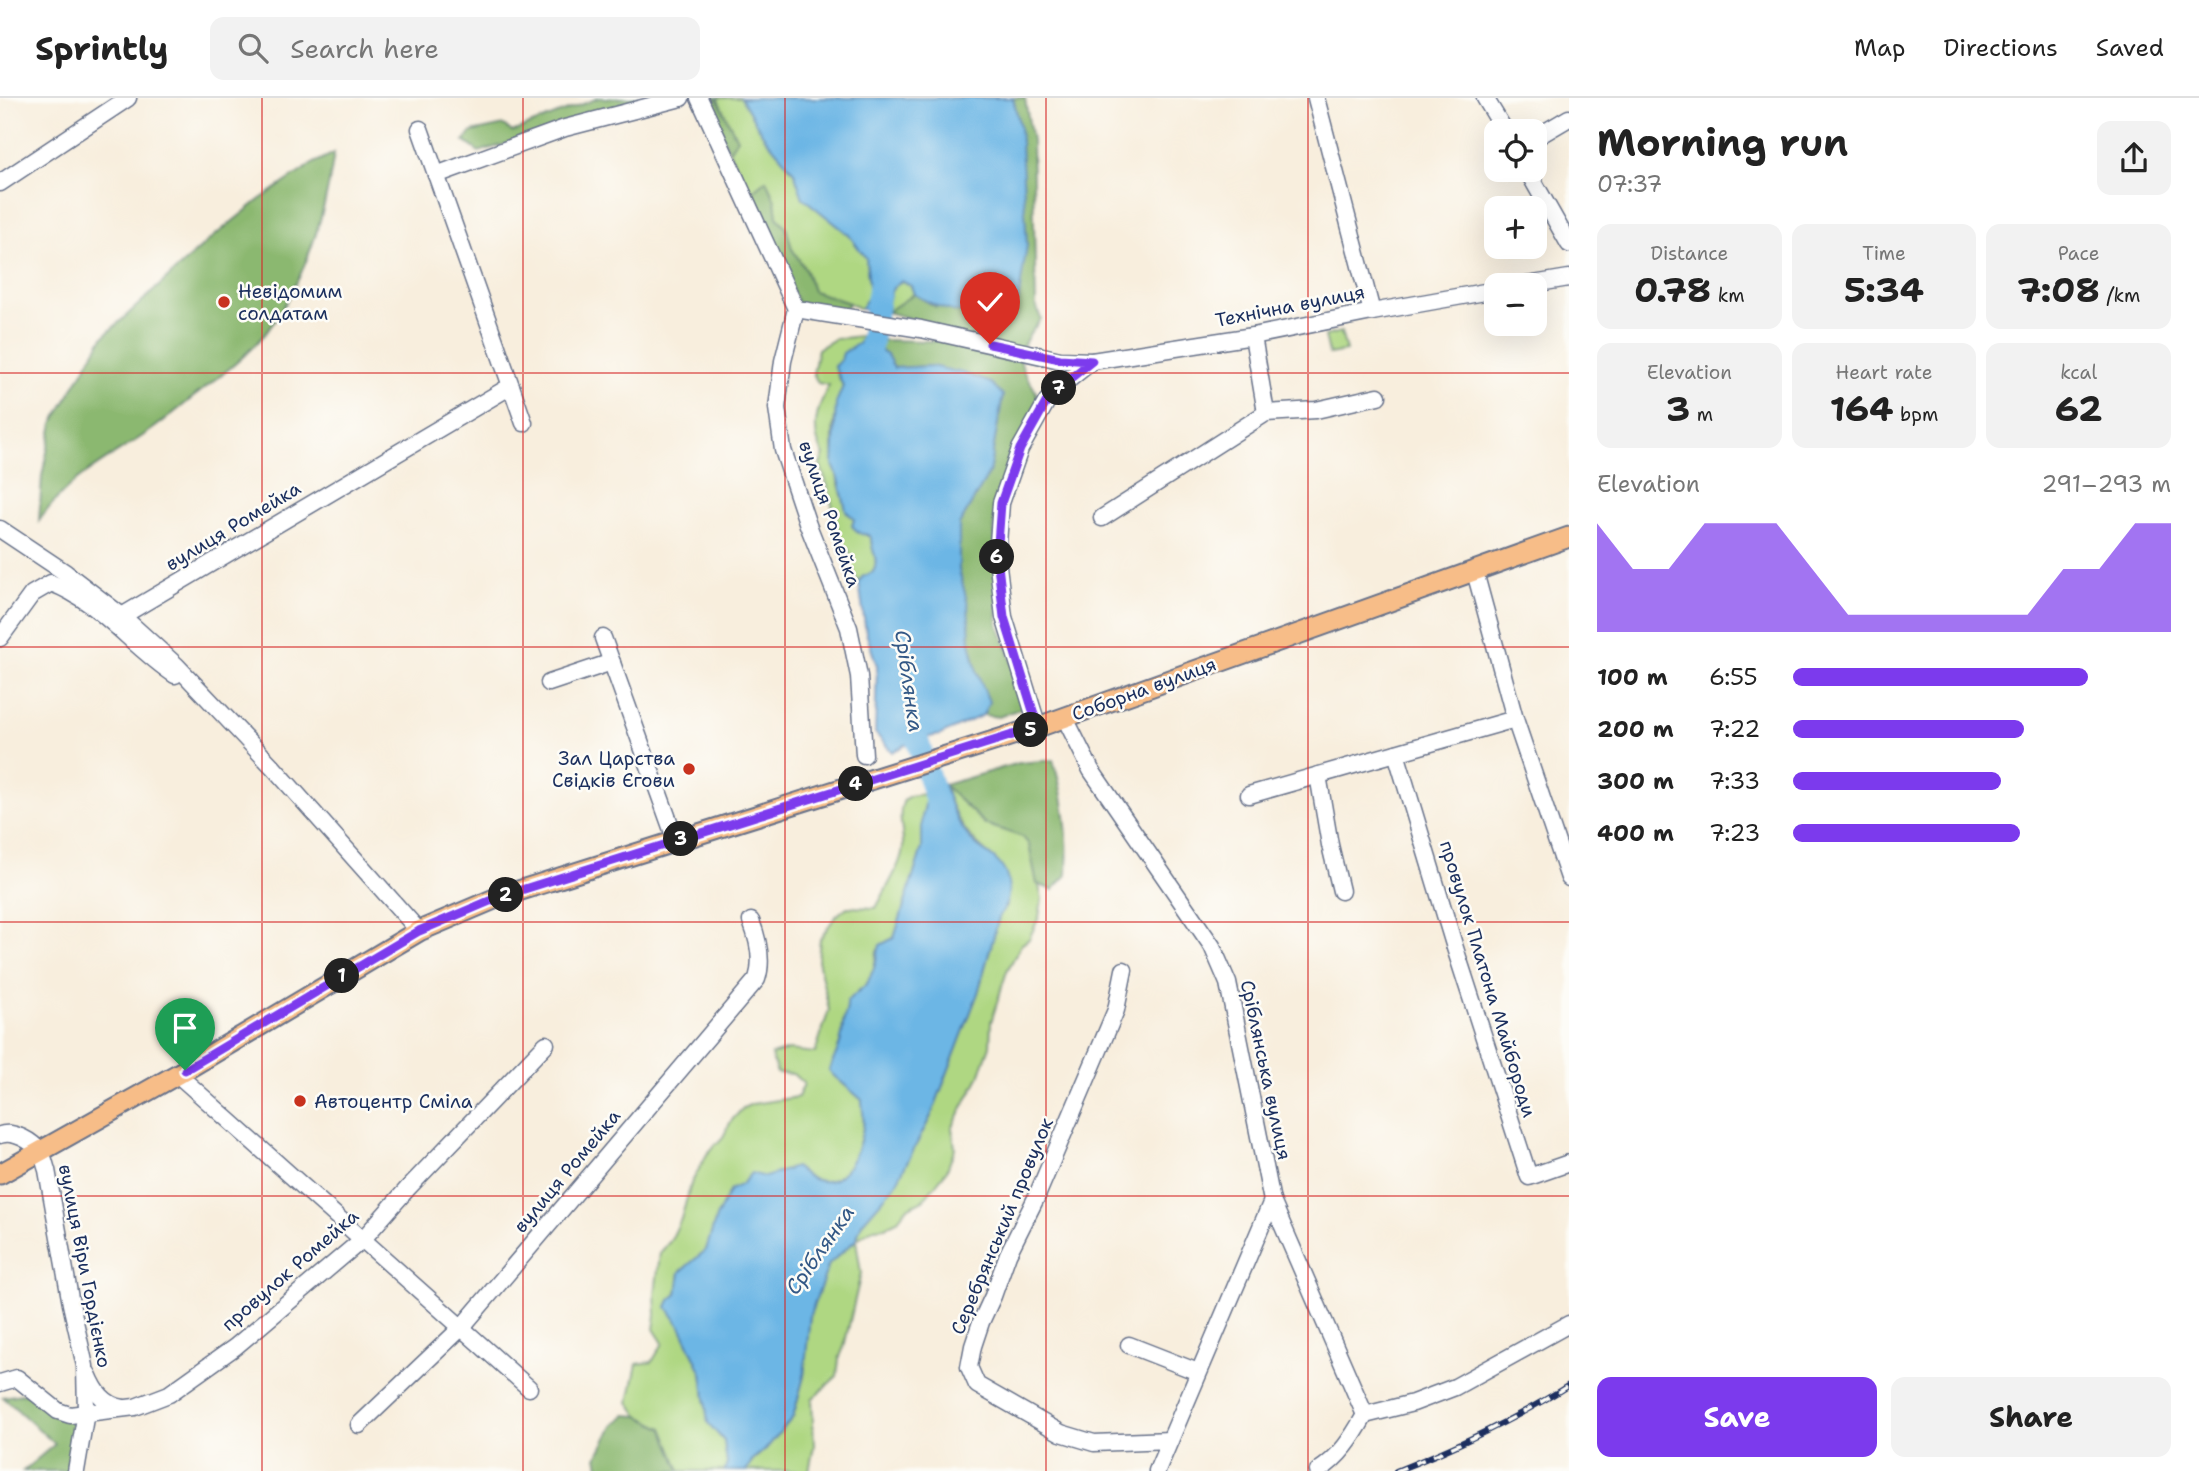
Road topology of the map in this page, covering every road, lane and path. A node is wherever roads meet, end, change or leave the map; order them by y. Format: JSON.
{"nodes":[{"id":1,"x":128,"y":98,"type":"edge"},
{"id":2,"x":681,"y":98,"type":"edge"},
{"id":3,"x":699,"y":98,"type":"edge"},
{"id":4,"x":1316,"y":98,"type":"edge"},
{"id":5,"x":1485,"y":98,"type":"edge"},
{"id":6,"x":1569,"y":118,"type":"edge"},
{"id":7,"x":1498,"y":119,"type":"edge"},
{"id":8,"x":420,"y":129,"type":"dead end"},
{"id":9,"x":1547,"y":131,"type":"edge"},
{"id":10,"x":436,"y":175,"type":"junction"},
{"id":11,"x":1534,"y":182,"type":"edge"},
{"id":12,"x":0,"y":183,"type":"edge"},
{"id":13,"x":1569,"y":244,"type":"edge"},
{"id":14,"x":1569,"y":278,"type":"edge"},
{"id":15,"x":1547,"y":282,"type":"edge"},
{"id":16,"x":1484,"y":292,"type":"edge"},
{"id":17,"x":796,"y":309,"type":"junction"},
{"id":18,"x":1371,"y":312,"type":"junction"},
{"id":19,"x":1253,"y":336,"type":"junction"},
{"id":20,"x":1092,"y":361,"type":"junction"},
{"id":21,"x":511,"y":386,"type":"junction"},
{"id":22,"x":1378,"y":396,"type":"dead end"},
{"id":23,"x":1266,"y":413,"type":"junction"},
{"id":24,"x":524,"y":423,"type":"dead end"},
{"id":25,"x":1102,"y":518,"type":"dead end"},
{"id":26,"x":0,"y":529,"type":"edge"},
{"id":27,"x":1569,"y":537,"type":"edge"},
{"id":28,"x":1475,"y":572,"type":"junction"},
{"id":29,"x":122,"y":616,"type":"junction"},
{"id":30,"x":0,"y":638,"type":"edge"},
{"id":31,"x":603,"y":638,"type":"dead end"},
{"id":32,"x":612,"y":662,"type":"junction"},
{"id":33,"x":549,"y":683,"type":"dead end"},
{"id":34,"x":201,"y":691,"type":"junction"},
{"id":35,"x":1065,"y":718,"type":"junction"},
{"id":36,"x":1515,"y":719,"type":"junction"},
{"id":37,"x":1038,"y":727,"type":"junction"},
{"id":38,"x":1396,"y":753,"type":"junction"},
{"id":39,"x":864,"y":755,"type":"dead end"},
{"id":40,"x":1318,"y":775,"type":"junction"},
{"id":41,"x":1249,"y":795,"type":"dead end"},
{"id":42,"x":676,"y":841,"type":"junction"},
{"id":43,"x":1569,"y":878,"type":"edge"},
{"id":44,"x":1341,"y":891,"type":"dead end"},
{"id":45,"x":751,"y":921,"type":"dead end"},
{"id":46,"x":419,"y":931,"type":"junction"},
{"id":47,"x":1124,"y":970,"type":"dead end"},
{"id":48,"x":546,"y":1044,"type":"dead end"},
{"id":49,"x":177,"y":1074,"type":"junction"},
{"id":50,"x":0,"y":1135,"type":"edge"},
{"id":51,"x":41,"y":1152,"type":"junction"},
{"id":52,"x":1569,"y":1163,"type":"edge"},
{"id":53,"x":0,"y":1174,"type":"edge"},
{"id":54,"x":1272,"y":1201,"type":"junction"},
{"id":55,"x":363,"y":1239,"type":"junction"},
{"id":56,"x":1569,"y":1324,"type":"edge"},
{"id":57,"x":461,"y":1328,"type":"junction"},
{"id":58,"x":1129,"y":1345,"type":"dead end"},
{"id":59,"x":85,"y":1366,"type":"junction"},
{"id":60,"x":1198,"y":1372,"type":"junction"},
{"id":61,"x":0,"y":1383,"type":"edge"},
{"id":62,"x":529,"y":1388,"type":"dead end"},
{"id":63,"x":123,"y":1408,"type":"junction"},
{"id":64,"x":86,"y":1412,"type":"junction"},
{"id":65,"x":1365,"y":1415,"type":"junction"},
{"id":66,"x":359,"y":1425,"type":"dead end"},
{"id":67,"x":1170,"y":1440,"type":"junction"},
{"id":68,"x":76,"y":1471,"type":"edge"},
{"id":69,"x":1157,"y":1471,"type":"edge"},
{"id":70,"x":1318,"y":1471,"type":"edge"}],
"edges":[{"from":1,"to":12,"type":"street"},
{"from":2,"to":10,"type":"street"},
{"from":3,"to":17,"type":"street"},
{"from":4,"to":18,"type":"street"},
{"from":5,"to":7,"type":"street"},
{"from":6,"to":9,"type":"street"},
{"from":8,"to":10,"type":"street"},
{"from":10,"to":21,"type":"street"},
{"from":11,"to":13,"type":"street"},
{"from":14,"to":15,"type":"street"},
{"from":16,"to":18,"type":"street","name":"Технічна вулиця"},
{"from":17,"to":20,"type":"street","name":"Технічна вулиця"},
{"from":17,"to":39,"type":"street","name":"вулиця Ромейка"},
{"from":18,"to":19,"type":"street","name":"Технічна вулиця"},
{"from":19,"to":20,"type":"street","name":"Технічна вулиця"},
{"from":19,"to":23,"type":"street"},
{"from":20,"to":37,"type":"street","name":"Технічна вулиця"},
{"from":21,"to":24,"type":"street"},
{"from":21,"to":29,"type":"street","name":"вулиця Ромейка"},
{"from":22,"to":23,"type":"street"},
{"from":23,"to":25,"type":"street"},
{"from":26,"to":29,"type":"street"},
{"from":27,"to":28,"type":"main road","name":"Соборна вулиця"},
{"from":28,"to":35,"type":"main road","name":"Соборна вулиця"},
{"from":28,"to":36,"type":"street"},
{"from":29,"to":34,"type":"street"},
{"from":30,"to":34,"type":"street"},
{"from":31,"to":32,"type":"street"},
{"from":32,"to":33,"type":"street"},
{"from":32,"to":42,"type":"street"},
{"from":34,"to":46,"type":"street"},
{"from":35,"to":37,"type":"main road","name":"Соборна вулиця"},
{"from":35,"to":54,"type":"street","name":"Сріблянська вулиця"},
{"from":36,"to":38,"type":"street"},
{"from":36,"to":43,"type":"street"},
{"from":37,"to":42,"type":"main road","name":"Соборна вулиця"},
{"from":38,"to":40,"type":"street"},
{"from":38,"to":52,"type":"street","name":"провулок Платона Майбороди"},
{"from":40,"to":41,"type":"street"},
{"from":40,"to":44,"type":"street"},
{"from":42,"to":46,"type":"main road","name":"Соборна вулиця"},
{"from":45,"to":57,"type":"street","name":"вулиця Ромейка"},
{"from":46,"to":49,"type":"main road","name":"Соборна вулиця"},
{"from":47,"to":67,"type":"street","name":"Серебрянський провулок"},
{"from":48,"to":55,"type":"street","name":"провулок Ромейка"},
{"from":49,"to":51,"type":"main road","name":"Соборна вулиця"},
{"from":49,"to":55,"type":"street"},
{"from":50,"to":51,"type":"street"},
{"from":51,"to":53,"type":"main road","name":"Соборна вулиця"},
{"from":51,"to":59,"type":"street","name":"вулиця Віри Гордієнко"},
{"from":54,"to":60,"type":"street"},
{"from":54,"to":65,"type":"street","name":"Сріблянська вулиця"},
{"from":55,"to":57,"type":"street"},
{"from":55,"to":63,"type":"street","name":"провулок Ромейка"},
{"from":56,"to":65,"type":"street"},
{"from":57,"to":62,"type":"street"},
{"from":57,"to":66,"type":"street","name":"вулиця Ромейка"},
{"from":58,"to":60,"type":"street"},
{"from":59,"to":63,"type":"street"},
{"from":59,"to":64,"type":"street","name":"вулиця Віри Гордієнко"},
{"from":60,"to":67,"type":"street"},
{"from":61,"to":64,"type":"street","name":"провулок Ромейка"},
{"from":63,"to":64,"type":"street","name":"провулок Ромейка"},
{"from":64,"to":68,"type":"street","name":"вулиця Віри Гордієнко"},
{"from":65,"to":70,"type":"street"},
{"from":67,"to":69,"type":"street"}]}
